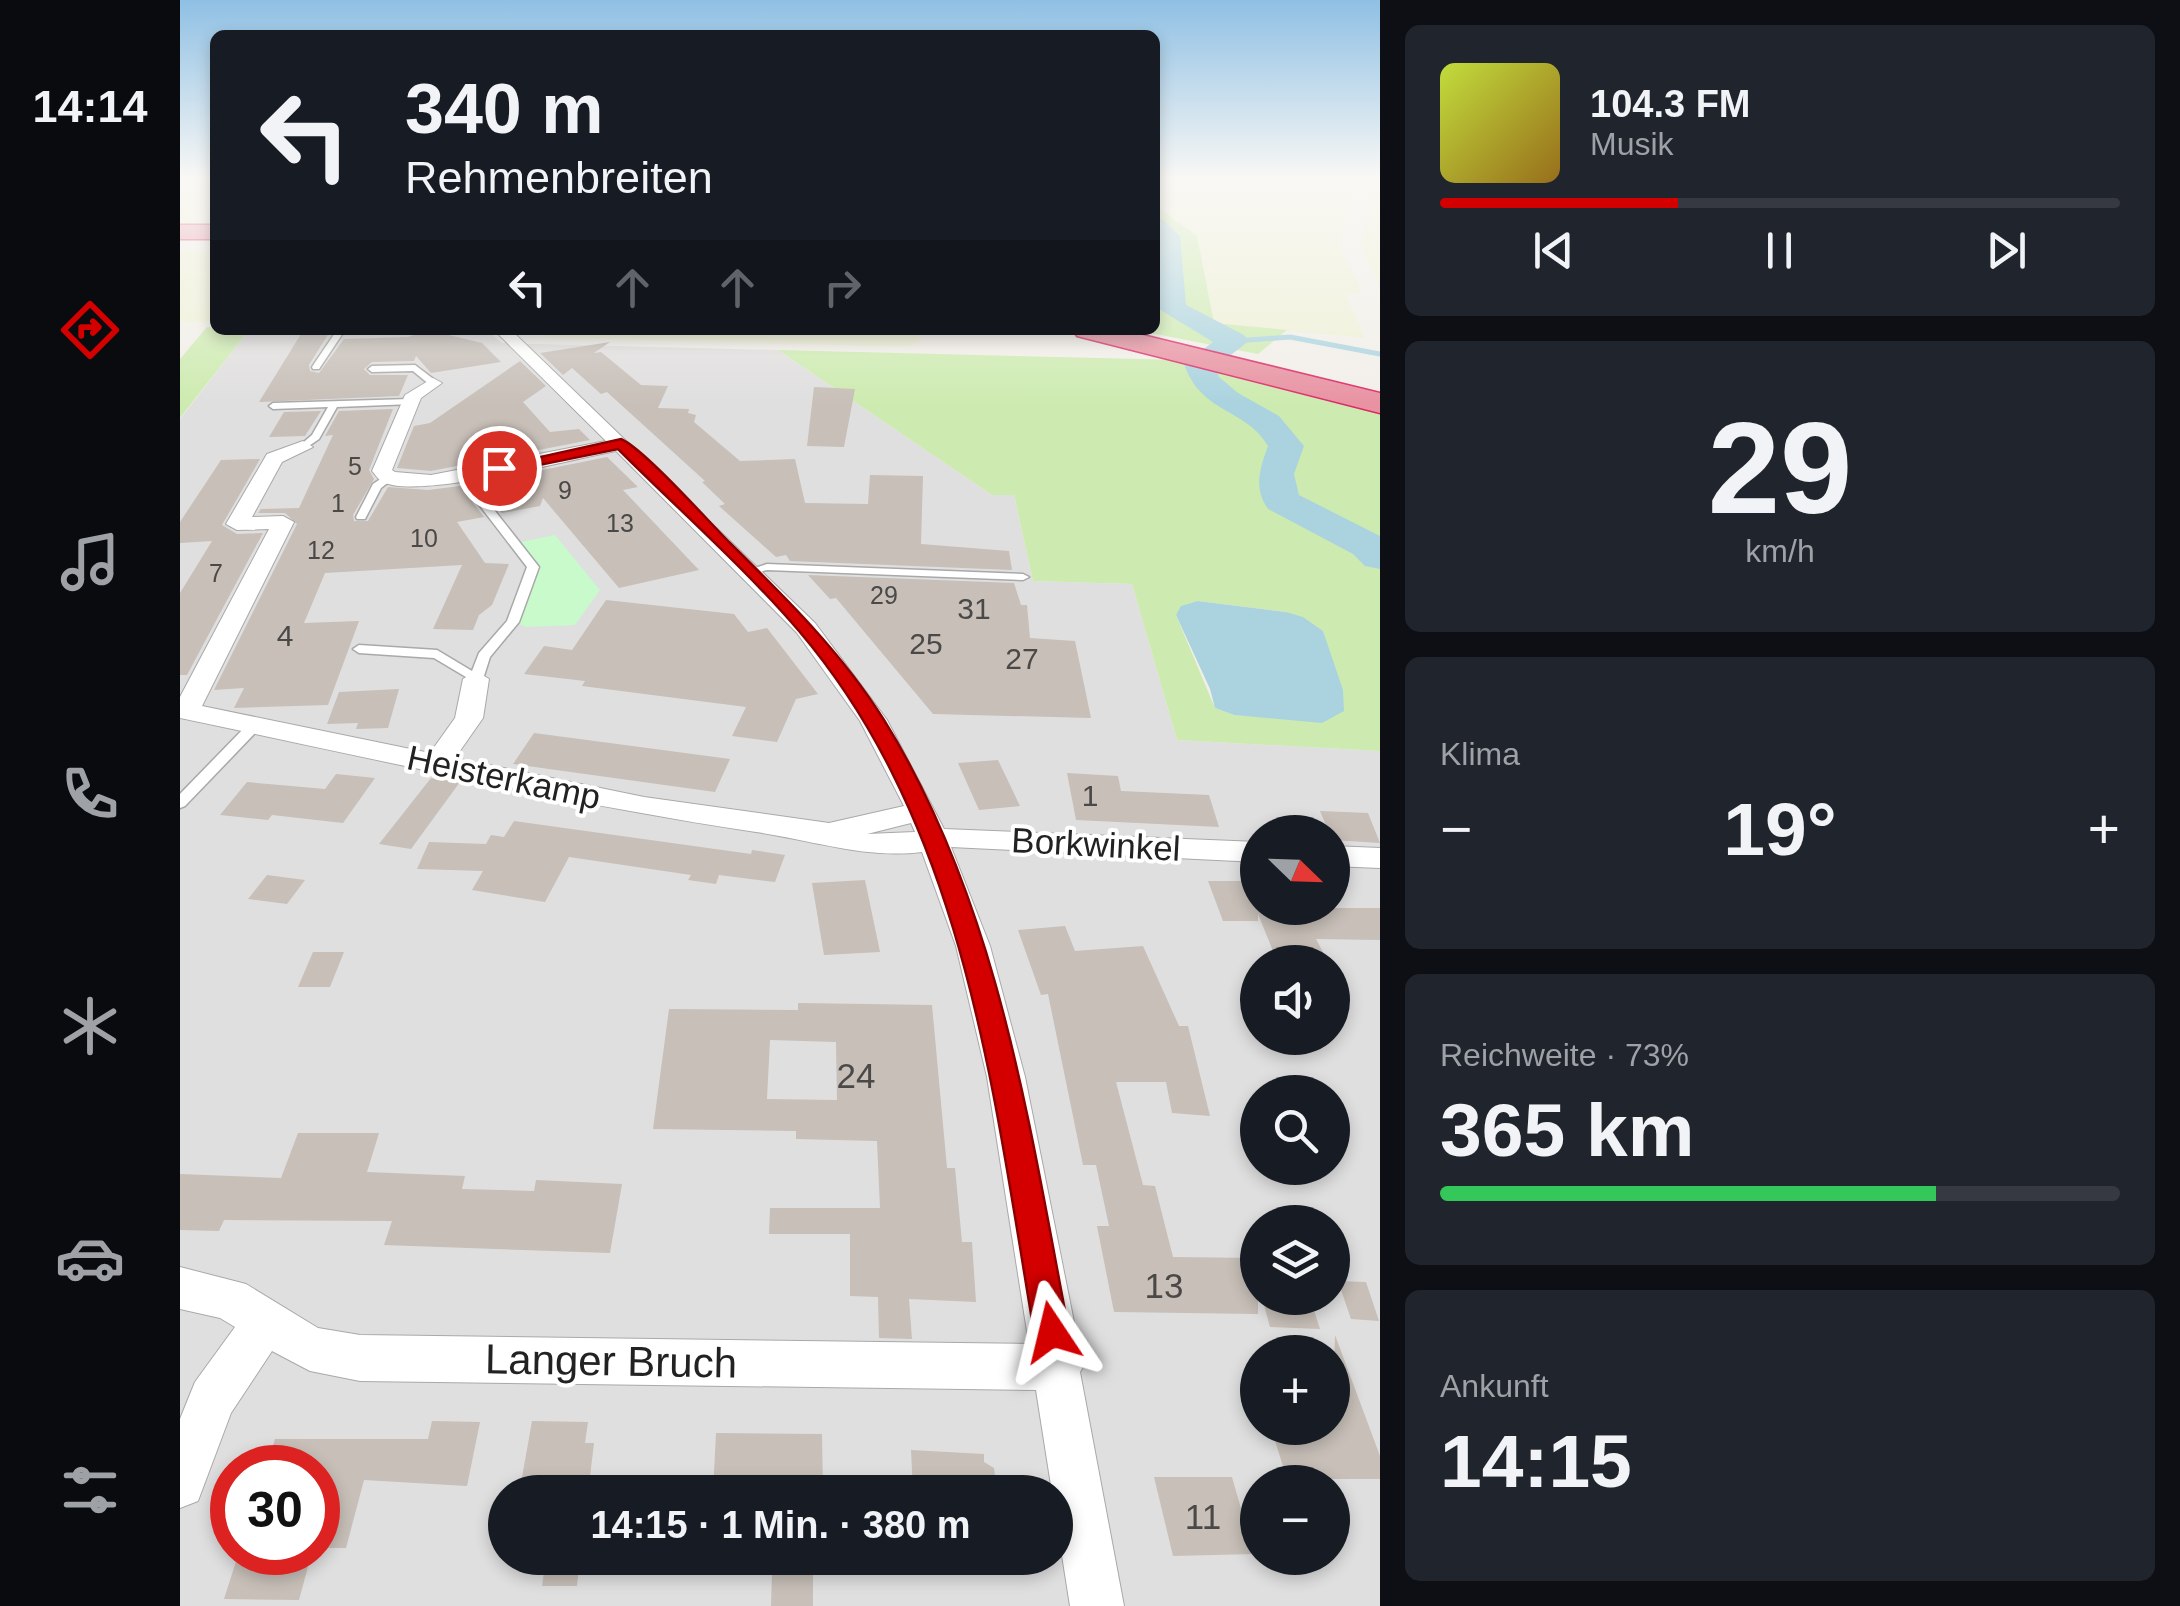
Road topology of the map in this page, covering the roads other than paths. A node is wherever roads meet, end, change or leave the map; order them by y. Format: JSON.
{"nodes":[{"id":1,"x":338,"y":335,"type":"edge"},
{"id":2,"x":507,"y":335,"type":"edge"},
{"id":3,"x":1113,"y":335,"type":"edge"},
{"id":4,"x":1139,"y":335,"type":"edge"},
{"id":5,"x":1182,"y":348,"type":"junction"},
{"id":6,"x":1248,"y":364,"type":"junction"},
{"id":7,"x":316,"y":367,"type":"dead end"},
{"id":8,"x":372,"y":369,"type":"dead end"},
{"id":9,"x":433,"y":383,"type":"joint"},
{"id":10,"x":1380,"y":393,"type":"edge"},
{"id":11,"x":410,"y":402,"type":"junction"},
{"id":12,"x":1380,"y":403,"type":"edge"},
{"id":13,"x":334,"y":404,"type":"junction"},
{"id":14,"x":272,"y":406,"type":"dead end"},
{"id":15,"x":621,"y":444,"type":"junction"},
{"id":16,"x":303,"y":447,"type":"joint"},
{"id":17,"x":462,"y":476,"type":"junction"},
{"id":18,"x":388,"y":478,"type":"junction"},
{"id":19,"x":361,"y":517,"type":"dead end"},
{"id":20,"x":752,"y":571,"type":"junction"},
{"id":21,"x":1023,"y":576,"type":"dead end"},
{"id":22,"x":359,"y":649,"type":"dead end"},
{"id":23,"x":476,"y":679,"type":"junction"},
{"id":24,"x":183,"y":710,"type":"edge"},
{"id":25,"x":254,"y":726,"type":"junction"},
{"id":26,"x":437,"y":764,"type":"junction"},
{"id":27,"x":180,"y":802,"type":"edge"},
{"id":28,"x":928,"y":826,"type":"junction"},
{"id":29,"x":1240,"y":851,"type":"edge"},
{"id":30,"x":1350,"y":857,"type":"edge"},
{"id":31,"x":1380,"y":858,"type":"edge"},
{"id":32,"x":180,"y":1288,"type":"edge"},
{"id":33,"x":266,"y":1320,"type":"junction"},
{"id":34,"x":1058,"y":1367,"type":"junction"},
{"id":35,"x":180,"y":1483,"type":"edge"},
{"id":36,"x":1097,"y":1606,"type":"edge"}],
"edges":[{"from":1,"to":7,"type":"lane"},
{"from":2,"to":15,"type":"street"},
{"from":3,"to":5,"type":"highway"},
{"from":4,"to":5,"type":"highway"},
{"from":5,"to":6,"type":"highway"},
{"from":6,"to":10,"type":"highway"},
{"from":6,"to":12,"type":"highway"},
{"from":8,"to":9,"type":"lane"},
{"from":9,"to":11,"type":"street"},
{"from":11,"to":13,"type":"lane"},
{"from":11,"to":18,"type":"street"},
{"from":13,"to":14,"type":"lane"},
{"from":13,"to":16,"type":"lane"},
{"from":15,"to":17,"type":"street"},
{"from":15,"to":20,"type":"street"},
{"from":16,"to":24,"type":"street"},
{"from":17,"to":18,"type":"street"},
{"from":17,"to":23,"type":"lane"},
{"from":18,"to":19,"type":"lane"},
{"from":20,"to":21,"type":"lane"},
{"from":20,"to":28,"type":"street"},
{"from":22,"to":23,"type":"lane"},
{"from":23,"to":26,"type":"street"},
{"from":24,"to":25,"type":"street","name":"Heisterkamp"},
{"from":25,"to":26,"type":"street","name":"Heisterkamp"},
{"from":25,"to":27,"type":"lane"},
{"from":26,"to":28,"type":"street","name":"Heisterkamp"},
{"from":28,"to":29,"type":"street","name":"Borkwinkel"},
{"from":28,"to":34,"type":"street"},
{"from":30,"to":31,"type":"street"},
{"from":32,"to":33,"type":"street","name":"Langer Bruch"},
{"from":33,"to":34,"type":"street","name":"Langer Bruch"},
{"from":33,"to":35,"type":"street"},
{"from":34,"to":36,"type":"street"}]}
